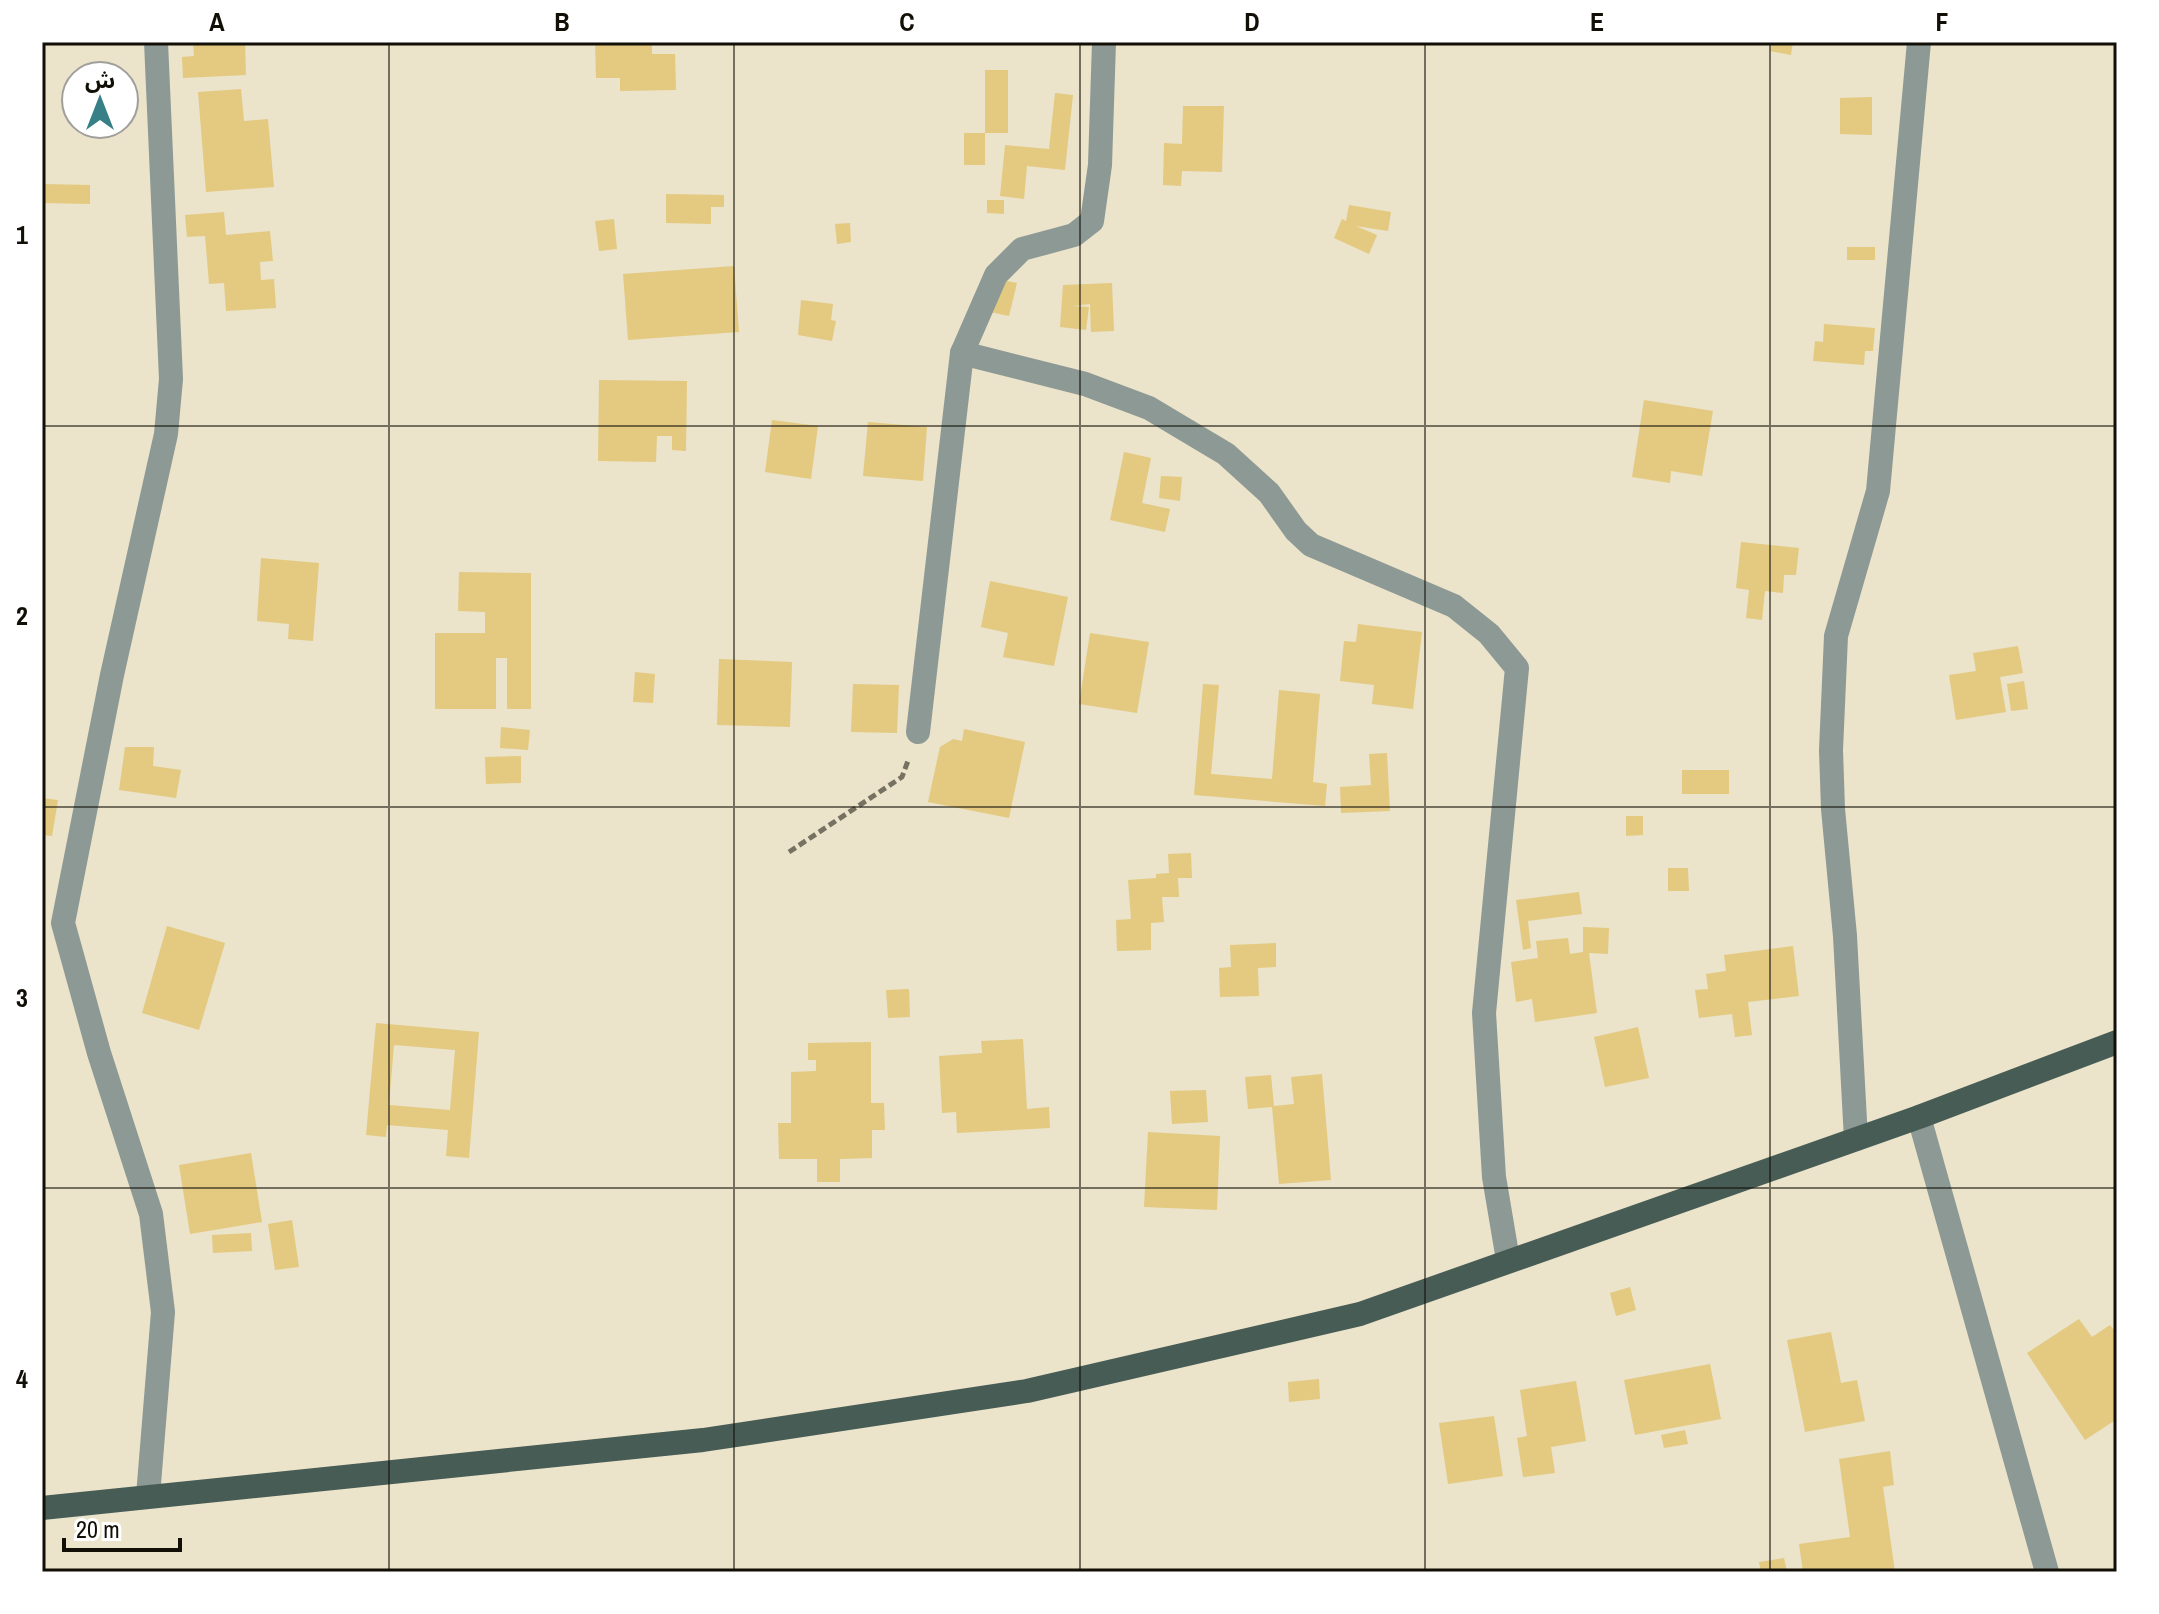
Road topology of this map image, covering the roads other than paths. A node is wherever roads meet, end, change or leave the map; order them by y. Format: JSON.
{"nodes":[{"id":1,"x":156,"y":42,"type":"edge"},
{"id":2,"x":1104,"y":42,"type":"edge"},
{"id":3,"x":1919,"y":42,"type":"edge"},
{"id":4,"x":962,"y":353,"type":"junction"},
{"id":5,"x":918,"y":732,"type":"road end"},
{"id":6,"x":2117,"y":1042,"type":"edge"},
{"id":7,"x":1919,"y":1117,"type":"junction"},
{"id":8,"x":1856,"y":1139,"type":"junction"},
{"id":9,"x":1508,"y":1260,"type":"junction"},
{"id":10,"x":148,"y":1496,"type":"junction"},
{"id":11,"x":42,"y":1508,"type":"edge"},
{"id":12,"x":2047,"y":1572,"type":"edge"}],
"edges":[{"from":1,"to":10,"type":"street"},
{"from":2,"to":4,"type":"street"},
{"from":3,"to":8,"type":"street"},
{"from":4,"to":5,"type":"street"},
{"from":4,"to":9,"type":"street"},
{"from":6,"to":7,"type":"main road"},
{"from":7,"to":8,"type":"main road"},
{"from":7,"to":12,"type":"street"},
{"from":8,"to":9,"type":"main road"},
{"from":9,"to":10,"type":"main road"},
{"from":10,"to":11,"type":"main road"}]}
